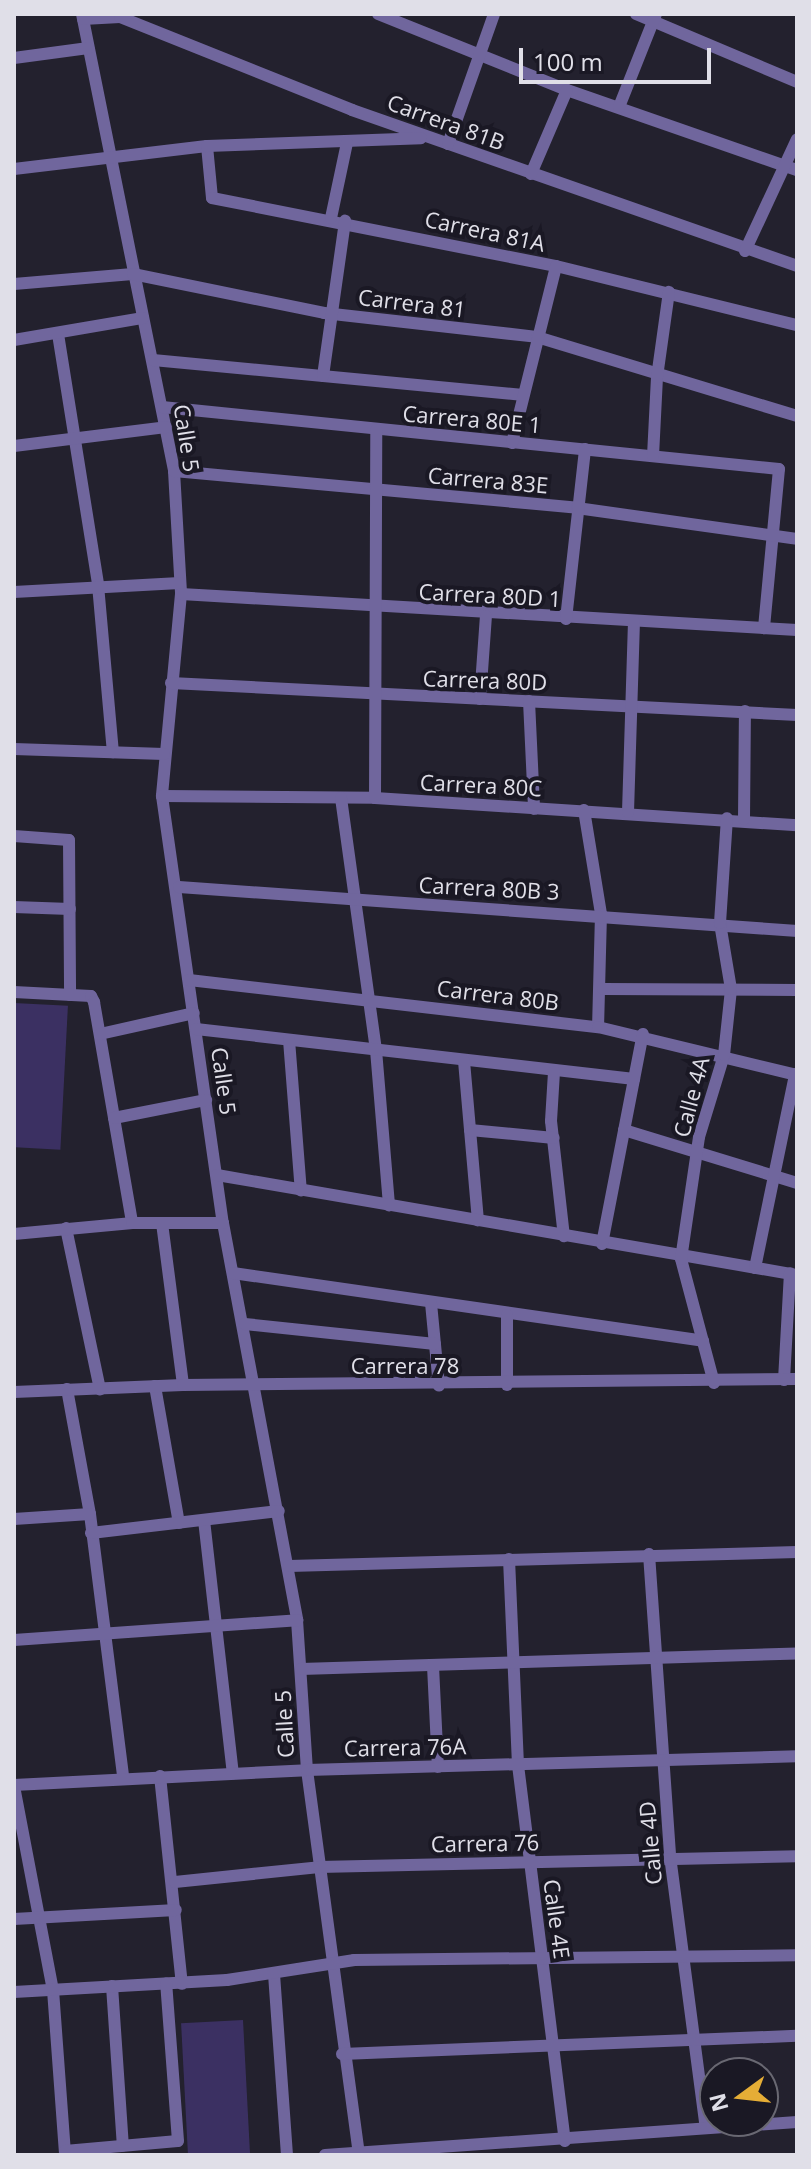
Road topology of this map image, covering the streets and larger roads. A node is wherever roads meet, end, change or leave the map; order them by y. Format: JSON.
{"nodes":[{"id":1,"x":378,"y":14,"type":"edge"},
{"id":2,"x":494,"y":14,"type":"edge"},
{"id":3,"x":636,"y":14,"type":"edge"},
{"id":4,"x":82,"y":16,"type":"edge"},
{"id":5,"x":655,"y":17,"type":"edge"},
{"id":6,"x":88,"y":48,"type":"junction"},
{"id":7,"x":477,"y":51,"type":"junction"},
{"id":8,"x":14,"y":58,"type":"edge"},
{"id":9,"x":797,"y":82,"type":"edge"},
{"id":10,"x":567,"y":90,"type":"junction"},
{"id":11,"x":619,"y":107,"type":"junction"},
{"id":12,"x":428,"y":137,"type":"junction"},
{"id":13,"x":797,"y":139,"type":"edge"},
{"id":14,"x":347,"y":143,"type":"junction"},
{"id":15,"x":448,"y":144,"type":"junction"},
{"id":16,"x":207,"y":146,"type":"junction"},
{"id":17,"x":108,"y":161,"type":"junction"},
{"id":18,"x":792,"y":168,"type":"edge"},
{"id":19,"x":14,"y":169,"type":"edge"},
{"id":20,"x":531,"y":174,"type":"junction"},
{"id":21,"x":331,"y":218,"type":"junction"},
{"id":22,"x":345,"y":221,"type":"junction"},
{"id":23,"x":745,"y":251,"type":"junction"},
{"id":24,"x":556,"y":266,"type":"junction"},
{"id":25,"x":797,"y":266,"type":"edge"},
{"id":26,"x":133,"y":274,"type":"junction"},
{"id":27,"x":14,"y":284,"type":"edge"},
{"id":28,"x":669,"y":292,"type":"junction"},
{"id":29,"x":334,"y":314,"type":"junction"},
{"id":30,"x":143,"y":318,"type":"junction"},
{"id":31,"x":797,"y":325,"type":"edge"},
{"id":32,"x":58,"y":334,"type":"junction"},
{"id":33,"x":537,"y":337,"type":"junction"},
{"id":34,"x":14,"y":340,"type":"edge"},
{"id":35,"x":153,"y":360,"type":"junction"},
{"id":36,"x":323,"y":376,"type":"junction"},
{"id":37,"x":657,"y":377,"type":"junction"},
{"id":38,"x":523,"y":395,"type":"junction"},
{"id":39,"x":162,"y":407,"type":"junction"},
{"id":40,"x":797,"y":416,"type":"edge"},
{"id":41,"x":166,"y":427,"type":"junction"},
{"id":42,"x":376,"y":430,"type":"junction"},
{"id":43,"x":73,"y":441,"type":"junction"},
{"id":44,"x":512,"y":443,"type":"junction"},
{"id":45,"x":14,"y":446,"type":"edge"},
{"id":46,"x":585,"y":449,"type":"junction"},
{"id":47,"x":653,"y":456,"type":"junction"},
{"id":48,"x":174,"y":471,"type":"junction"},
{"id":49,"x":375,"y":490,"type":"junction"},
{"id":50,"x":577,"y":508,"type":"junction"},
{"id":51,"x":774,"y":535,"type":"junction"},
{"id":52,"x":797,"y":539,"type":"edge"},
{"id":53,"x":98,"y":585,"type":"junction"},
{"id":54,"x":181,"y":589,"type":"junction"},
{"id":55,"x":14,"y":592,"type":"edge"},
{"id":56,"x":374,"y":607,"type":"junction"},
{"id":57,"x":486,"y":616,"type":"junction"},
{"id":58,"x":566,"y":619,"type":"junction"},
{"id":59,"x":634,"y":622,"type":"junction"},
{"id":60,"x":764,"y":628,"type":"junction"},
{"id":61,"x":797,"y":630,"type":"edge"},
{"id":62,"x":171,"y":683,"type":"junction"},
{"id":63,"x":375,"y":697,"type":"junction"},
{"id":64,"x":480,"y":699,"type":"junction"},
{"id":65,"x":529,"y":701,"type":"junction"},
{"id":66,"x":631,"y":705,"type":"junction"},
{"id":67,"x":745,"y":711,"type":"junction"},
{"id":68,"x":797,"y":715,"type":"edge"},
{"id":69,"x":14,"y":749,"type":"edge"},
{"id":70,"x":113,"y":752,"type":"junction"},
{"id":71,"x":164,"y":754,"type":"junction"},
{"id":72,"x":162,"y":796,"type":"junction"},
{"id":73,"x":341,"y":798,"type":"junction"},
{"id":74,"x":375,"y":798,"type":"junction"},
{"id":75,"x":534,"y":809,"type":"junction"},
{"id":76,"x":584,"y":810,"type":"junction"},
{"id":77,"x":628,"y":812,"type":"junction"},
{"id":78,"x":727,"y":818,"type":"junction"},
{"id":79,"x":744,"y":819,"type":"junction"},
{"id":80,"x":797,"y":825,"type":"edge"},
{"id":81,"x":14,"y":836,"type":"edge"},
{"id":82,"x":179,"y":887,"type":"junction"},
{"id":83,"x":353,"y":901,"type":"junction"},
{"id":84,"x":14,"y":907,"type":"edge"},
{"id":85,"x":70,"y":909,"type":"junction"},
{"id":86,"x":601,"y":914,"type":"junction"},
{"id":87,"x":720,"y":923,"type":"junction"},
{"id":88,"x":797,"y":931,"type":"edge"},
{"id":89,"x":189,"y":980,"type":"junction"},
{"id":90,"x":603,"y":989,"type":"junction"},
{"id":91,"x":731,"y":989,"type":"junction"},
{"id":92,"x":797,"y":990,"type":"edge"},
{"id":93,"x":14,"y":992,"type":"edge"},
{"id":94,"x":70,"y":995,"type":"junction"},
{"id":95,"x":369,"y":999,"type":"junction"},
{"id":96,"x":194,"y":1013,"type":"junction"},
{"id":97,"x":598,"y":1027,"type":"junction"},
{"id":98,"x":196,"y":1029,"type":"junction"},
{"id":99,"x":100,"y":1034,"type":"junction"},
{"id":100,"x":643,"y":1034,"type":"junction"},
{"id":101,"x":289,"y":1040,"type":"junction"},
{"id":102,"x":376,"y":1050,"type":"junction"},
{"id":103,"x":724,"y":1055,"type":"junction"},
{"id":104,"x":464,"y":1061,"type":"junction"},
{"id":105,"x":554,"y":1072,"type":"junction"},
{"id":106,"x":796,"y":1074,"type":"edge"},
{"id":107,"x":634,"y":1079,"type":"junction"},
{"id":108,"x":206,"y":1100,"type":"junction"},
{"id":109,"x":114,"y":1118,"type":"junction"},
{"id":110,"x":470,"y":1130,"type":"junction"},
{"id":111,"x":624,"y":1130,"type":"junction"},
{"id":112,"x":554,"y":1138,"type":"junction"},
{"id":113,"x":697,"y":1155,"type":"junction"},
{"id":114,"x":217,"y":1175,"type":"junction"},
{"id":115,"x":772,"y":1178,"type":"junction"},
{"id":116,"x":797,"y":1183,"type":"edge"},
{"id":117,"x":301,"y":1191,"type":"junction"},
{"id":118,"x":389,"y":1205,"type":"junction"},
{"id":119,"x":478,"y":1220,"type":"junction"},
{"id":120,"x":132,"y":1223,"type":"junction"},
{"id":121,"x":162,"y":1223,"type":"junction"},
{"id":122,"x":223,"y":1223,"type":"junction"},
{"id":123,"x":66,"y":1228,"type":"junction"},
{"id":124,"x":14,"y":1234,"type":"edge"},
{"id":125,"x":564,"y":1236,"type":"junction"},
{"id":126,"x":602,"y":1244,"type":"junction"},
{"id":127,"x":681,"y":1259,"type":"junction"},
{"id":128,"x":755,"y":1268,"type":"junction"},
{"id":129,"x":233,"y":1273,"type":"junction"},
{"id":130,"x":794,"y":1274,"type":"edge"},
{"id":131,"x":431,"y":1303,"type":"junction"},
{"id":132,"x":507,"y":1315,"type":"junction"},
{"id":133,"x":245,"y":1324,"type":"junction"},
{"id":134,"x":703,"y":1341,"type":"junction"},
{"id":135,"x":435,"y":1344,"type":"junction"},
{"id":136,"x":790,"y":1379,"type":"edge"},
{"id":137,"x":714,"y":1383,"type":"junction"},
{"id":138,"x":183,"y":1385,"type":"junction"},
{"id":139,"x":251,"y":1385,"type":"junction"},
{"id":140,"x":507,"y":1385,"type":"junction"},
{"id":141,"x":155,"y":1386,"type":"junction"},
{"id":142,"x":439,"y":1386,"type":"junction"},
{"id":143,"x":67,"y":1389,"type":"junction"},
{"id":144,"x":100,"y":1389,"type":"junction"},
{"id":145,"x":14,"y":1392,"type":"edge"},
{"id":146,"x":279,"y":1511,"type":"junction"},
{"id":147,"x":90,"y":1514,"type":"junction"},
{"id":148,"x":14,"y":1519,"type":"edge"},
{"id":149,"x":204,"y":1520,"type":"junction"},
{"id":150,"x":179,"y":1523,"type":"junction"},
{"id":151,"x":91,"y":1533,"type":"junction"},
{"id":152,"x":797,"y":1552,"type":"edge"},
{"id":153,"x":649,"y":1554,"type":"junction"},
{"id":154,"x":509,"y":1559,"type":"junction"},
{"id":155,"x":289,"y":1566,"type":"junction"},
{"id":156,"x":297,"y":1620,"type":"junction"},
{"id":157,"x":220,"y":1626,"type":"junction"},
{"id":158,"x":104,"y":1634,"type":"junction"},
{"id":159,"x":14,"y":1640,"type":"edge"},
{"id":160,"x":797,"y":1653,"type":"edge"},
{"id":161,"x":653,"y":1658,"type":"junction"},
{"id":162,"x":513,"y":1664,"type":"junction"},
{"id":163,"x":433,"y":1666,"type":"junction"},
{"id":164,"x":301,"y":1669,"type":"junction"},
{"id":165,"x":797,"y":1756,"type":"edge"},
{"id":166,"x":663,"y":1763,"type":"junction"},
{"id":167,"x":518,"y":1765,"type":"junction"},
{"id":168,"x":438,"y":1767,"type":"junction"},
{"id":169,"x":307,"y":1770,"type":"junction"},
{"id":170,"x":233,"y":1773,"type":"junction"},
{"id":171,"x":160,"y":1776,"type":"junction"},
{"id":172,"x":123,"y":1777,"type":"junction"},
{"id":173,"x":14,"y":1786,"type":"edge"},
{"id":174,"x":670,"y":1856,"type":"junction"},
{"id":175,"x":797,"y":1856,"type":"edge"},
{"id":176,"x":528,"y":1863,"type":"junction"},
{"id":177,"x":319,"y":1867,"type":"junction"},
{"id":178,"x":175,"y":1882,"type":"junction"},
{"id":179,"x":176,"y":1910,"type":"junction"},
{"id":180,"x":40,"y":1918,"type":"junction"},
{"id":181,"x":14,"y":1919,"type":"edge"},
{"id":182,"x":680,"y":1953,"type":"junction"},
{"id":183,"x":797,"y":1955,"type":"edge"},
{"id":184,"x":543,"y":1956,"type":"junction"},
{"id":185,"x":332,"y":1963,"type":"junction"},
{"id":186,"x":274,"y":1974,"type":"junction"},
{"id":187,"x":166,"y":1983,"type":"junction"},
{"id":188,"x":182,"y":1984,"type":"junction"},
{"id":189,"x":112,"y":1986,"type":"junction"},
{"id":190,"x":53,"y":1990,"type":"junction"},
{"id":191,"x":14,"y":1992,"type":"edge"},
{"id":192,"x":797,"y":2036,"type":"edge"},
{"id":193,"x":694,"y":2043,"type":"junction"},
{"id":194,"x":551,"y":2046,"type":"junction"},
{"id":195,"x":342,"y":2054,"type":"junction"},
{"id":196,"x":699,"y":2078,"type":"edge"},
{"id":197,"x":699,"y":2129,"type":"edge"},
{"id":198,"x":565,"y":2141,"type":"junction"},
{"id":199,"x":123,"y":2146,"type":"junction"},
{"id":200,"x":65,"y":2153,"type":"edge"},
{"id":201,"x":358,"y":2153,"type":"edge"},
{"id":202,"x":287,"y":2155,"type":"edge"},
{"id":203,"x":325,"y":2155,"type":"edge"}],
"edges":[{"from":1,"to":7,"type":"street"},
{"from":2,"to":7,"type":"street"},
{"from":3,"to":5,"type":"street"},
{"from":4,"to":6,"type":"street","name":"Calle 5"},
{"from":4,"to":12,"type":"street","name":"Carrera 81B"},
{"from":5,"to":9,"type":"street"},
{"from":5,"to":11,"type":"street"},
{"from":6,"to":8,"type":"street"},
{"from":6,"to":17,"type":"street","name":"Calle 5"},
{"from":7,"to":10,"type":"street"},
{"from":7,"to":15,"type":"street"},
{"from":10,"to":11,"type":"street"},
{"from":10,"to":20,"type":"street"},
{"from":11,"to":18,"type":"street"},
{"from":12,"to":14,"type":"street"},
{"from":12,"to":15,"type":"street","name":"Carrera 81B"},
{"from":13,"to":18,"type":"street"},
{"from":14,"to":16,"type":"street"},
{"from":14,"to":21,"type":"street"},
{"from":15,"to":20,"type":"street","name":"Carrera 81B"},
{"from":16,"to":17,"type":"street"},
{"from":16,"to":21,"type":"street","name":"Carrera 81A"},
{"from":17,"to":19,"type":"street"},
{"from":17,"to":26,"type":"street","name":"Calle 5"},
{"from":18,"to":23,"type":"street"},
{"from":20,"to":23,"type":"street","name":"Carrera 81B"},
{"from":21,"to":22,"type":"street","name":"Carrera 81A"},
{"from":22,"to":24,"type":"street","name":"Carrera 81A"},
{"from":22,"to":29,"type":"street"},
{"from":23,"to":25,"type":"street","name":"Carrera 81B"},
{"from":24,"to":28,"type":"street","name":"Carrera 81A"},
{"from":24,"to":33,"type":"street"},
{"from":26,"to":27,"type":"street","name":"Carrera 81"},
{"from":26,"to":29,"type":"street","name":"Carrera 81"},
{"from":26,"to":30,"type":"street","name":"Calle 5"},
{"from":28,"to":31,"type":"street","name":"Carrera 81A"},
{"from":28,"to":37,"type":"street"},
{"from":29,"to":33,"type":"street","name":"Carrera 81"},
{"from":29,"to":36,"type":"street"},
{"from":30,"to":32,"type":"street"},
{"from":30,"to":35,"type":"street","name":"Calle 5"},
{"from":32,"to":34,"type":"street"},
{"from":32,"to":43,"type":"street"},
{"from":33,"to":37,"type":"street","name":"Carrera 81"},
{"from":33,"to":38,"type":"street"},
{"from":35,"to":36,"type":"street"},
{"from":35,"to":39,"type":"street","name":"Calle 5"},
{"from":36,"to":38,"type":"street"},
{"from":37,"to":40,"type":"street","name":"Carrera 81"},
{"from":37,"to":47,"type":"street"},
{"from":38,"to":44,"type":"street"},
{"from":39,"to":41,"type":"street","name":"Calle 5"},
{"from":39,"to":42,"type":"street","name":"Carrera 80E 1"},
{"from":41,"to":43,"type":"street"},
{"from":41,"to":48,"type":"street","name":"Calle 5"},
{"from":42,"to":44,"type":"street","name":"Carrera 80E 1"},
{"from":42,"to":49,"type":"street"},
{"from":43,"to":45,"type":"street"},
{"from":43,"to":53,"type":"street"},
{"from":44,"to":46,"type":"street","name":"Carrera 80E 1"},
{"from":46,"to":47,"type":"street","name":"Carrera 80E 1"},
{"from":46,"to":50,"type":"street"},
{"from":47,"to":51,"type":"street","name":"Carrera 80E 1"},
{"from":48,"to":49,"type":"street","name":"Carrera 83E"},
{"from":48,"to":54,"type":"street","name":"Calle 5"},
{"from":49,"to":50,"type":"street","name":"Carrera 83E"},
{"from":49,"to":56,"type":"street"},
{"from":50,"to":51,"type":"street","name":"Carrera 83E"},
{"from":50,"to":58,"type":"street"},
{"from":51,"to":52,"type":"street","name":"Carrera 83E"},
{"from":51,"to":60,"type":"street"},
{"from":53,"to":54,"type":"street"},
{"from":53,"to":55,"type":"street"},
{"from":53,"to":70,"type":"street"},
{"from":54,"to":56,"type":"street","name":"Carrera 80D 1"},
{"from":54,"to":62,"type":"street","name":"Calle 5"},
{"from":56,"to":57,"type":"street","name":"Carrera 80D 1"},
{"from":56,"to":63,"type":"street"},
{"from":57,"to":58,"type":"street","name":"Carrera 80D 1"},
{"from":57,"to":64,"type":"street"},
{"from":58,"to":59,"type":"street","name":"Carrera 80D 1"},
{"from":59,"to":60,"type":"street","name":"Carrera 80D 1"},
{"from":59,"to":66,"type":"street"},
{"from":60,"to":61,"type":"street","name":"Carrera 80D 1"},
{"from":62,"to":63,"type":"street","name":"Carrera 80D"},
{"from":62,"to":71,"type":"street","name":"Calle 5"},
{"from":63,"to":64,"type":"street","name":"Carrera 80D"},
{"from":63,"to":74,"type":"street"},
{"from":64,"to":65,"type":"street","name":"Carrera 80D"},
{"from":65,"to":66,"type":"street","name":"Carrera 80D"},
{"from":65,"to":75,"type":"street"},
{"from":66,"to":67,"type":"street","name":"Carrera 80D"},
{"from":66,"to":77,"type":"street"},
{"from":67,"to":68,"type":"street","name":"Carrera 80D"},
{"from":67,"to":79,"type":"street"},
{"from":69,"to":70,"type":"street"},
{"from":70,"to":71,"type":"street"},
{"from":71,"to":72,"type":"street","name":"Calle 5"},
{"from":72,"to":73,"type":"street","name":"Carrera 80C"},
{"from":72,"to":82,"type":"street","name":"Calle 5"},
{"from":73,"to":74,"type":"street","name":"Carrera 80C"},
{"from":73,"to":83,"type":"street"},
{"from":74,"to":75,"type":"street","name":"Carrera 80C"},
{"from":75,"to":76,"type":"street","name":"Carrera 80C"},
{"from":76,"to":77,"type":"street","name":"Carrera 80C"},
{"from":76,"to":86,"type":"street"},
{"from":77,"to":78,"type":"street","name":"Carrera 80C"},
{"from":78,"to":79,"type":"street","name":"Carrera 80C"},
{"from":78,"to":87,"type":"street","name":"Calle 4A"},
{"from":79,"to":80,"type":"street","name":"Carrera 80C"},
{"from":81,"to":85,"type":"street"},
{"from":82,"to":83,"type":"street","name":"Carrera 80B 3"},
{"from":82,"to":89,"type":"street","name":"Calle 5"},
{"from":83,"to":86,"type":"street","name":"Carrera 80B 3"},
{"from":83,"to":95,"type":"street"},
{"from":84,"to":85,"type":"street"},
{"from":85,"to":94,"type":"street"},
{"from":86,"to":87,"type":"street","name":"Carrera 80B 3"},
{"from":86,"to":90,"type":"street"},
{"from":87,"to":88,"type":"street","name":"Carrera 80B 3"},
{"from":87,"to":91,"type":"street","name":"Calle 4A"},
{"from":89,"to":95,"type":"street","name":"Carrera 80B"},
{"from":89,"to":96,"type":"street","name":"Calle 5"},
{"from":90,"to":91,"type":"street"},
{"from":90,"to":97,"type":"street"},
{"from":91,"to":92,"type":"street"},
{"from":91,"to":103,"type":"street","name":"Calle 4A"},
{"from":93,"to":94,"type":"street"},
{"from":94,"to":99,"type":"street"},
{"from":95,"to":97,"type":"street","name":"Carrera 80B"},
{"from":95,"to":102,"type":"street"},
{"from":96,"to":98,"type":"street","name":"Calle 5"},
{"from":96,"to":99,"type":"street"},
{"from":97,"to":100,"type":"street","name":"Carrera 80B"},
{"from":98,"to":101,"type":"street"},
{"from":98,"to":108,"type":"street","name":"Calle 5"},
{"from":99,"to":109,"type":"street"},
{"from":100,"to":103,"type":"street","name":"Carrera 80B"},
{"from":100,"to":107,"type":"street"},
{"from":101,"to":102,"type":"street"},
{"from":101,"to":117,"type":"street"},
{"from":102,"to":104,"type":"street"},
{"from":102,"to":118,"type":"street"},
{"from":103,"to":106,"type":"street","name":"Carrera 80B"},
{"from":103,"to":113,"type":"street","name":"Calle 4A"},
{"from":104,"to":105,"type":"street"},
{"from":104,"to":110,"type":"street"},
{"from":105,"to":107,"type":"street"},
{"from":105,"to":112,"type":"street"},
{"from":106,"to":115,"type":"street"},
{"from":107,"to":111,"type":"street"},
{"from":108,"to":109,"type":"street"},
{"from":108,"to":114,"type":"street","name":"Calle 5"},
{"from":109,"to":120,"type":"street"},
{"from":110,"to":112,"type":"street"},
{"from":110,"to":119,"type":"street"},
{"from":111,"to":113,"type":"street"},
{"from":111,"to":126,"type":"street"},
{"from":112,"to":125,"type":"street"},
{"from":113,"to":115,"type":"street"},
{"from":113,"to":127,"type":"street","name":"Calle 4A"},
{"from":114,"to":117,"type":"street"},
{"from":114,"to":122,"type":"street","name":"Calle 5"},
{"from":115,"to":116,"type":"street"},
{"from":115,"to":128,"type":"street"},
{"from":117,"to":118,"type":"street"},
{"from":118,"to":119,"type":"street"},
{"from":119,"to":125,"type":"street"},
{"from":120,"to":121,"type":"street"},
{"from":120,"to":123,"type":"street"},
{"from":121,"to":122,"type":"street"},
{"from":121,"to":138,"type":"street"},
{"from":122,"to":129,"type":"street","name":"Calle 5"},
{"from":123,"to":124,"type":"street"},
{"from":123,"to":144,"type":"street"},
{"from":125,"to":126,"type":"street"},
{"from":126,"to":127,"type":"street"},
{"from":127,"to":128,"type":"street"},
{"from":127,"to":134,"type":"street","name":"Calle 4A"},
{"from":128,"to":130,"type":"street"},
{"from":129,"to":131,"type":"street"},
{"from":129,"to":133,"type":"street","name":"Calle 5"},
{"from":130,"to":136,"type":"street"},
{"from":131,"to":132,"type":"street"},
{"from":131,"to":135,"type":"street"},
{"from":132,"to":134,"type":"street"},
{"from":132,"to":140,"type":"street"},
{"from":133,"to":135,"type":"street"},
{"from":133,"to":139,"type":"street","name":"Calle 5"},
{"from":134,"to":137,"type":"street","name":"Calle 4A"},
{"from":135,"to":142,"type":"street"},
{"from":136,"to":137,"type":"street","name":"Carrera 78"},
{"from":137,"to":140,"type":"street","name":"Carrera 78"},
{"from":138,"to":139,"type":"street","name":"Carrera 78"},
{"from":138,"to":141,"type":"street","name":"Carrera 78"},
{"from":139,"to":142,"type":"street","name":"Carrera 78"},
{"from":139,"to":146,"type":"street","name":"Calle 5"},
{"from":140,"to":142,"type":"street","name":"Carrera 78"},
{"from":141,"to":144,"type":"street","name":"Carrera 78"},
{"from":141,"to":150,"type":"street"},
{"from":143,"to":144,"type":"street","name":"Carrera 78"},
{"from":143,"to":145,"type":"street","name":"Carrera 78"},
{"from":143,"to":147,"type":"street"},
{"from":146,"to":149,"type":"street"},
{"from":146,"to":155,"type":"street","name":"Calle 5"},
{"from":147,"to":148,"type":"street"},
{"from":147,"to":151,"type":"street"},
{"from":149,"to":150,"type":"street"},
{"from":149,"to":157,"type":"street"},
{"from":150,"to":151,"type":"street"},
{"from":151,"to":158,"type":"street"},
{"from":152,"to":153,"type":"street"},
{"from":153,"to":154,"type":"street"},
{"from":153,"to":161,"type":"street","name":"Calle 4D"},
{"from":154,"to":155,"type":"street"},
{"from":154,"to":162,"type":"street","name":"Calle 4E"},
{"from":155,"to":156,"type":"street","name":"Calle 5"},
{"from":156,"to":157,"type":"street"},
{"from":156,"to":164,"type":"street","name":"Calle 5"},
{"from":157,"to":158,"type":"street"},
{"from":157,"to":170,"type":"street"},
{"from":158,"to":159,"type":"street"},
{"from":158,"to":172,"type":"street"},
{"from":160,"to":161,"type":"street"},
{"from":161,"to":162,"type":"street"},
{"from":161,"to":166,"type":"street","name":"Calle 4D"},
{"from":162,"to":163,"type":"street"},
{"from":162,"to":167,"type":"street","name":"Calle 4E"},
{"from":163,"to":164,"type":"street"},
{"from":163,"to":168,"type":"street"},
{"from":164,"to":169,"type":"street","name":"Calle 5"},
{"from":165,"to":166,"type":"street","name":"Carrera 76A"},
{"from":166,"to":167,"type":"street","name":"Carrera 76A"},
{"from":166,"to":174,"type":"street","name":"Calle 4D"},
{"from":167,"to":168,"type":"street","name":"Carrera 76A"},
{"from":167,"to":176,"type":"street","name":"Calle 4E"},
{"from":168,"to":169,"type":"street","name":"Carrera 76A"},
{"from":169,"to":170,"type":"street","name":"Carrera 76A"},
{"from":169,"to":177,"type":"street","name":"Calle 5"},
{"from":170,"to":171,"type":"street","name":"Carrera 76A"},
{"from":171,"to":172,"type":"street","name":"Carrera 76A"},
{"from":171,"to":178,"type":"street"},
{"from":172,"to":173,"type":"street","name":"Carrera 76A"},
{"from":173,"to":180,"type":"street"},
{"from":174,"to":175,"type":"street","name":"Carrera 76"},
{"from":174,"to":176,"type":"street","name":"Carrera 76"},
{"from":174,"to":182,"type":"street","name":"Calle 4D"},
{"from":176,"to":177,"type":"street","name":"Carrera 76"},
{"from":176,"to":184,"type":"street","name":"Calle 4E"},
{"from":177,"to":178,"type":"street","name":"Carrera 76"},
{"from":177,"to":185,"type":"street","name":"Calle 5"},
{"from":178,"to":179,"type":"street"},
{"from":179,"to":180,"type":"street"},
{"from":179,"to":188,"type":"street"},
{"from":180,"to":181,"type":"street"},
{"from":180,"to":190,"type":"street"},
{"from":182,"to":183,"type":"street"},
{"from":182,"to":184,"type":"street"},
{"from":182,"to":193,"type":"street","name":"Calle 4D"},
{"from":184,"to":185,"type":"street"},
{"from":184,"to":194,"type":"street","name":"Calle 4E"},
{"from":185,"to":186,"type":"street"},
{"from":185,"to":195,"type":"street","name":"Calle 5"},
{"from":186,"to":188,"type":"street"},
{"from":186,"to":202,"type":"street"},
{"from":187,"to":188,"type":"street"},
{"from":187,"to":189,"type":"street"},
{"from":187,"to":199,"type":"street"},
{"from":189,"to":190,"type":"street"},
{"from":189,"to":199,"type":"street"},
{"from":190,"to":191,"type":"street"},
{"from":190,"to":200,"type":"street"},
{"from":192,"to":193,"type":"street"},
{"from":193,"to":194,"type":"street"},
{"from":193,"to":196,"type":"street","name":"Calle 4D"},
{"from":194,"to":195,"type":"street"},
{"from":194,"to":198,"type":"street","name":"Calle 4E"},
{"from":195,"to":201,"type":"street","name":"Calle 5"},
{"from":197,"to":198,"type":"street"},
{"from":198,"to":201,"type":"street"},
{"from":199,"to":200,"type":"street"},
{"from":201,"to":203,"type":"street"}]}
